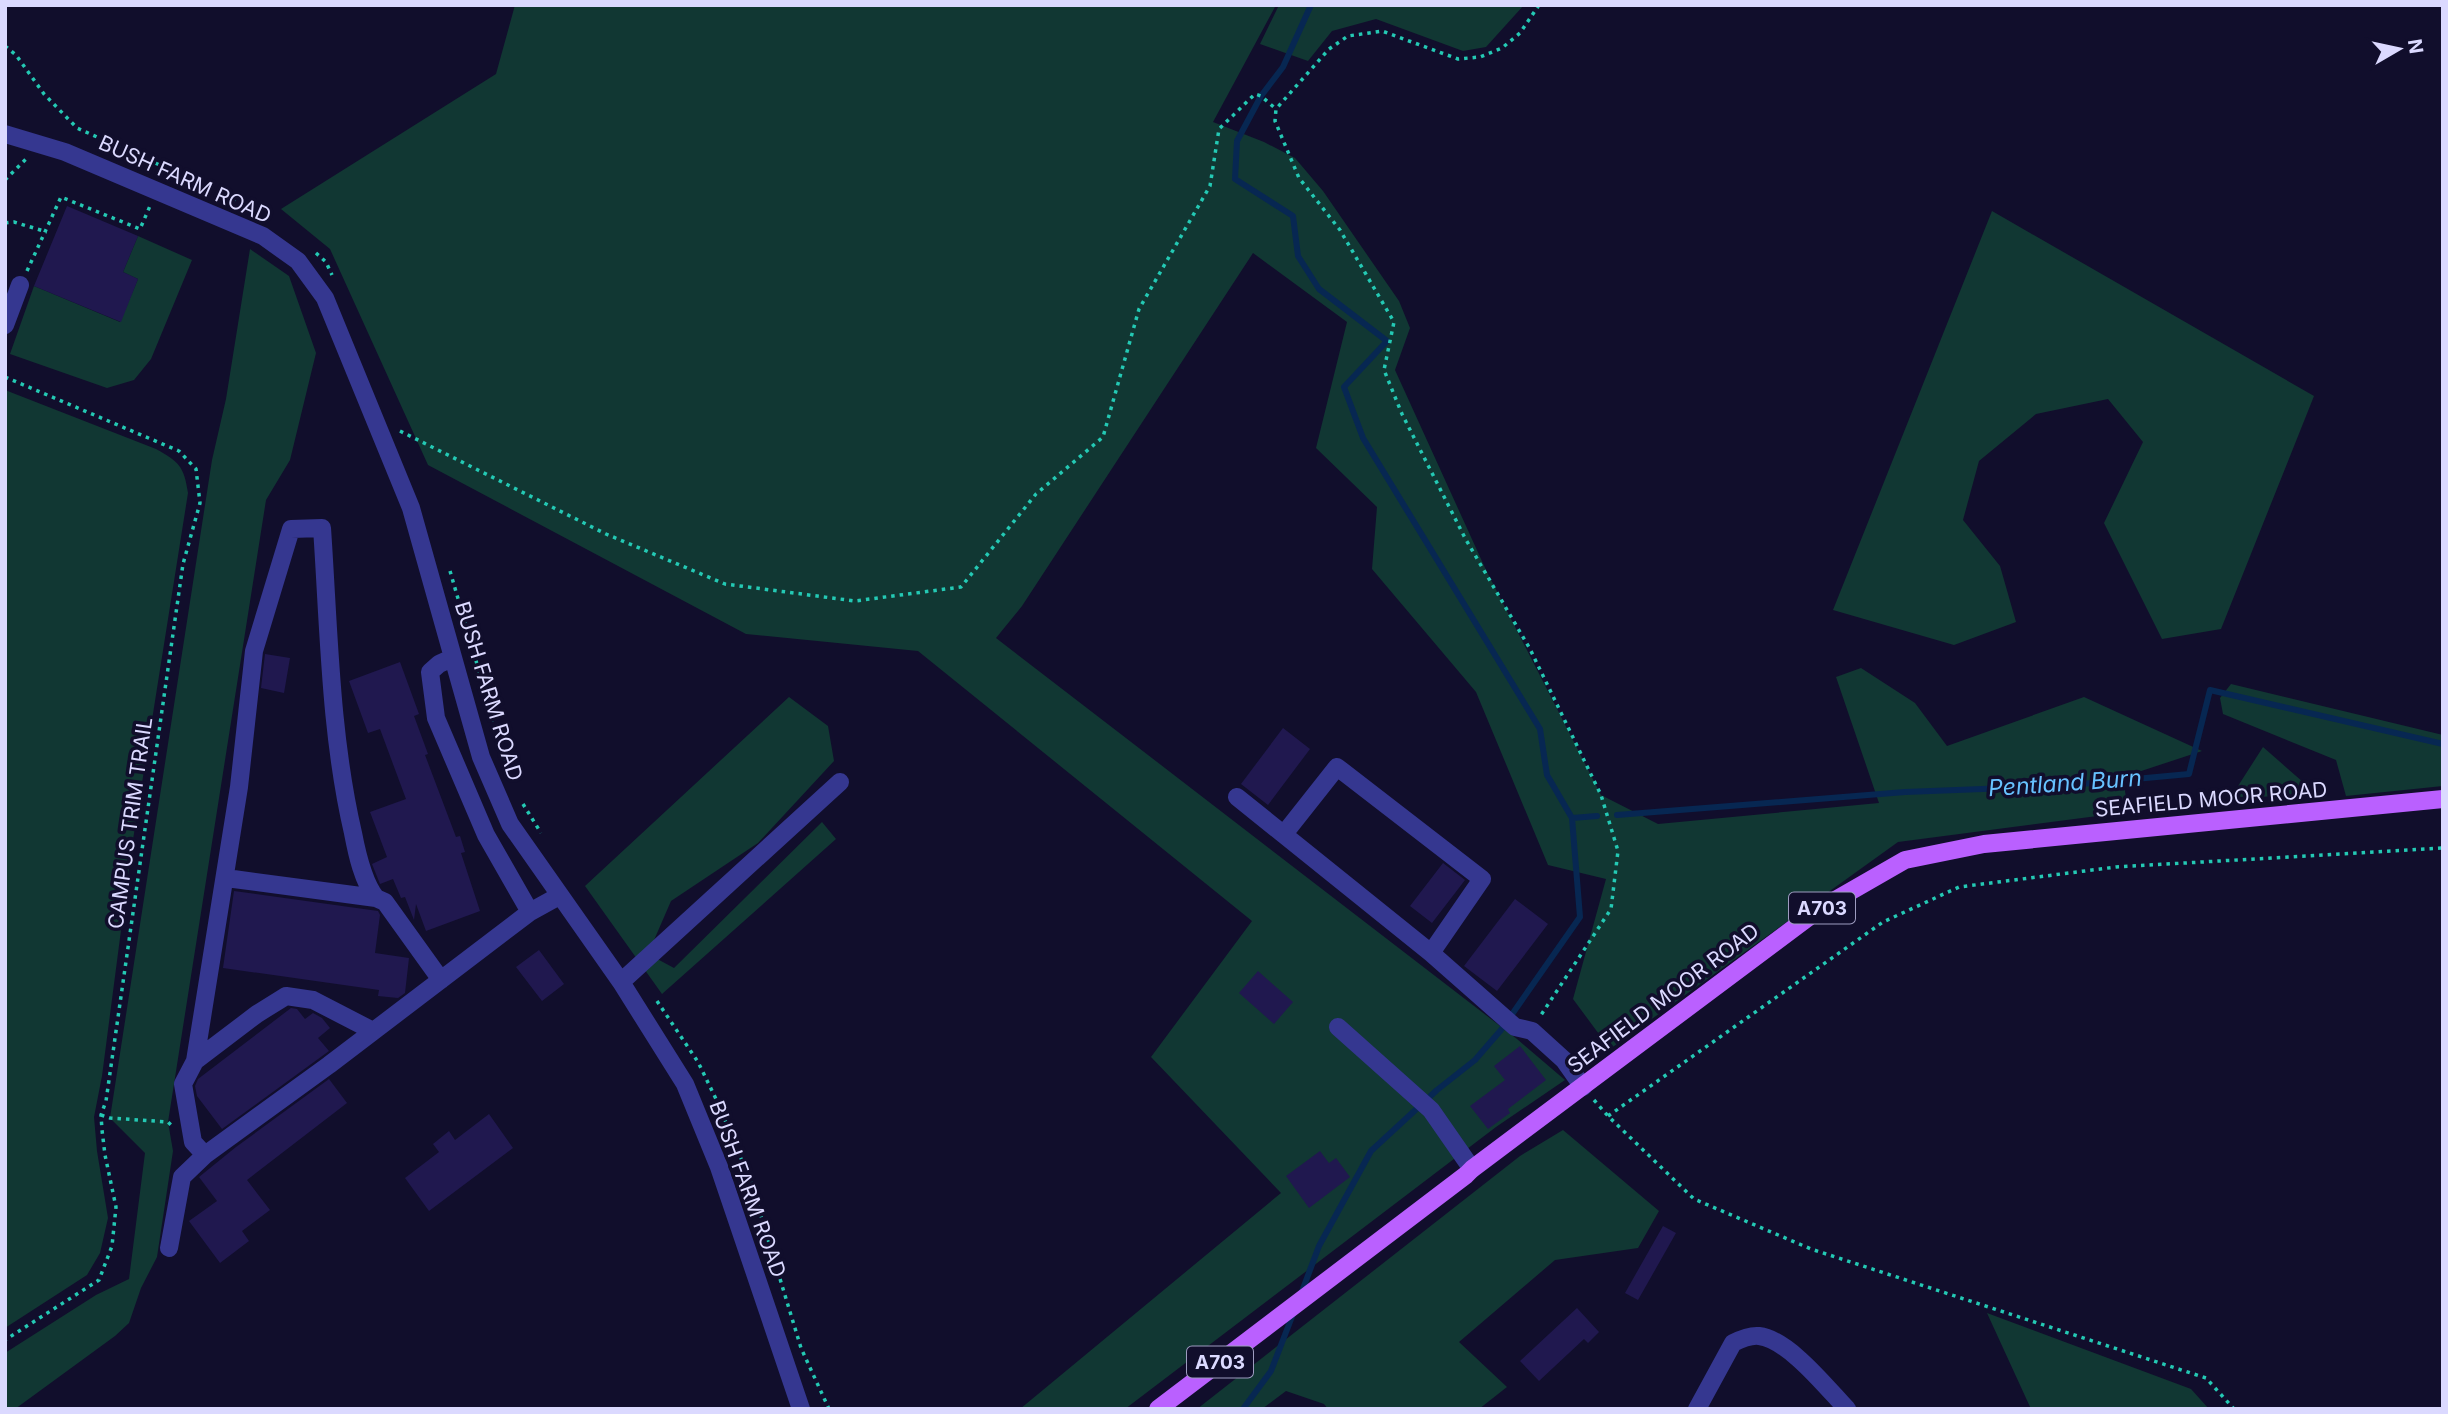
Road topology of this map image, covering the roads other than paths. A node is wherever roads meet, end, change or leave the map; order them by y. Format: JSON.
{"nodes":[{"id":1,"x":5,"y":115,"type":"edge"},
{"id":2,"x":5,"y":127,"type":"edge"},
{"id":3,"x":5,"y":134,"type":"edge"},
{"id":4,"x":20,"y":285,"type":"road end"},
{"id":5,"x":5,"y":325,"type":"edge"},
{"id":6,"x":452,"y":659,"type":"junction"},
{"id":7,"x":840,"y":782,"type":"dead end"},
{"id":8,"x":1237,"y":797,"type":"dead end"},
{"id":9,"x":2443,"y":799,"type":"edge"},
{"id":10,"x":1284,"y":834,"type":"junction"},
{"id":11,"x":226,"y":878,"type":"junction"},
{"id":12,"x":559,"y":896,"type":"junction"},
{"id":13,"x":376,"y":898,"type":"junction"},
{"id":14,"x":530,"y":912,"type":"junction"},
{"id":15,"x":1431,"y":953,"type":"junction"},
{"id":16,"x":441,"y":980,"type":"junction"},
{"id":17,"x":621,"y":982,"type":"junction"},
{"id":18,"x":1338,"y":1027,"type":"dead end"},
{"id":19,"x":373,"y":1031,"type":"junction"},
{"id":20,"x":195,"y":1061,"type":"junction"},
{"id":21,"x":1583,"y":1087,"type":"junction"},
{"id":22,"x":205,"y":1155,"type":"junction"},
{"id":23,"x":1472,"y":1168,"type":"junction"},
{"id":24,"x":169,"y":1248,"type":"dead end"},
{"id":25,"x":801,"y":1409,"type":"edge"},
{"id":26,"x":1158,"y":1409,"type":"edge"},
{"id":27,"x":1697,"y":1409,"type":"edge"},
{"id":28,"x":1847,"y":1409,"type":"edge"}],
"edges":[{"from":1,"to":2,"type":"street"},
{"from":3,"to":6,"type":"street","name":"BUSH FARM ROAD"},
{"from":4,"to":5,"type":"street"},
{"from":6,"to":12,"type":"street","name":"BUSH FARM ROAD"},
{"from":6,"to":14,"type":"street"},
{"from":7,"to":17,"type":"street"},
{"from":8,"to":10,"type":"street"},
{"from":9,"to":21,"type":"main road","name":"SEAFIELD MOOR ROAD","number":"A703"},
{"from":10,"to":15,"type":"street"},
{"from":10,"to":15,"type":"street"},
{"from":11,"to":13,"type":"street"},
{"from":11,"to":13,"type":"street"},
{"from":11,"to":20,"type":"street"},
{"from":12,"to":14,"type":"street"},
{"from":12,"to":17,"type":"street","name":"BUSH FARM ROAD"},
{"from":13,"to":16,"type":"street"},
{"from":14,"to":16,"type":"street"},
{"from":15,"to":21,"type":"street"},
{"from":16,"to":19,"type":"street"},
{"from":17,"to":25,"type":"street","name":"BUSH FARM ROAD"},
{"from":18,"to":23,"type":"street"},
{"from":19,"to":20,"type":"street"},
{"from":19,"to":22,"type":"street"},
{"from":20,"to":22,"type":"street"},
{"from":21,"to":23,"type":"main road","name":"SEAFIELD MOOR ROAD","number":"A703"},
{"from":22,"to":24,"type":"street"},
{"from":23,"to":26,"type":"main road","name":"SEAFIELD MOOR ROAD","number":"A703"},
{"from":27,"to":28,"type":"street"}]}
